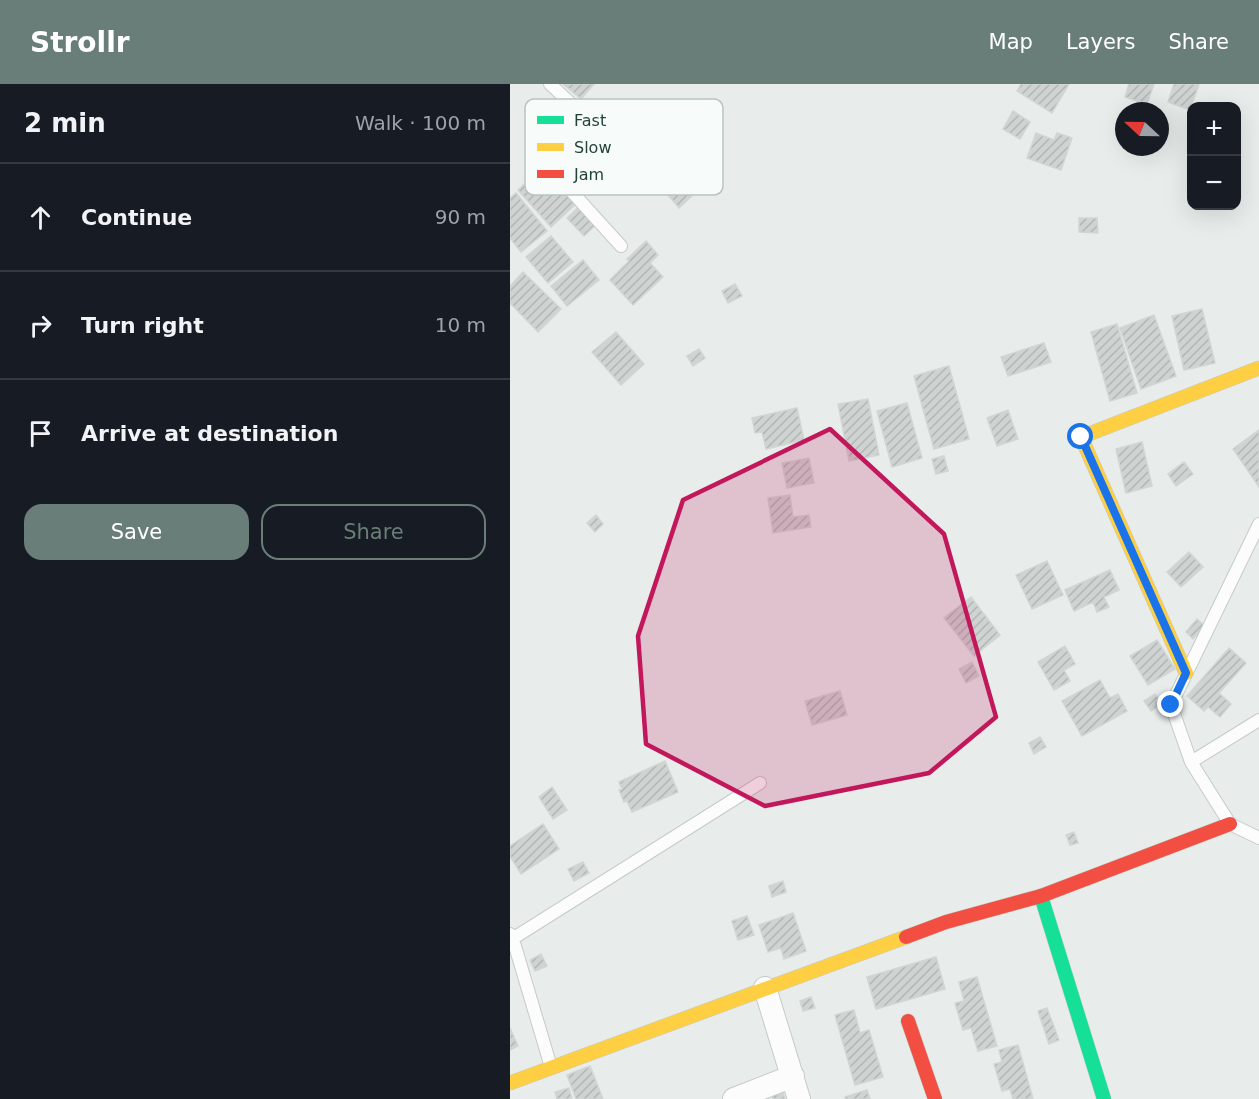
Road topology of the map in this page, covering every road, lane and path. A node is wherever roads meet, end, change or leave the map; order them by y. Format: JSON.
{"nodes":[{"id":1,"x":550,"y":84,"type":"edge"},
{"id":2,"x":566,"y":99,"type":"edge"},
{"id":3,"x":575,"y":195,"type":"edge"},
{"id":4,"x":621,"y":246,"type":"dead end"},
{"id":5,"x":1259,"y":368,"type":"edge"},
{"id":6,"x":1259,"y":524,"type":"edge"},
{"id":7,"x":1186,"y":673,"type":"junction"},
{"id":8,"x":1259,"y":720,"type":"edge"},
{"id":9,"x":1191,"y":762,"type":"junction"},
{"id":10,"x":760,"y":783,"type":"dead end"},
{"id":11,"x":1230,"y":824,"type":"junction"},
{"id":12,"x":1259,"y":838,"type":"edge"},
{"id":13,"x":1041,"y":896,"type":"junction"},
{"id":14,"x":511,"y":937,"type":"edge"},
{"id":15,"x":765,"y":988,"type":"junction"},
{"id":16,"x":908,"y":1021,"type":"dead end"},
{"id":17,"x":551,"y":1069,"type":"junction"},
{"id":18,"x":793,"y":1076,"type":"junction"},
{"id":19,"x":510,"y":1083,"type":"edge"},
{"id":20,"x":734,"y":1099,"type":"edge"},
{"id":21,"x":799,"y":1099,"type":"edge"},
{"id":22,"x":935,"y":1099,"type":"edge"},
{"id":23,"x":1104,"y":1099,"type":"edge"}],
"edges":[{"from":1,"to":2,"type":"lane"},
{"from":3,"to":4,"type":"lane"},
{"from":5,"to":7,"type":"street"},
{"from":6,"to":7,"type":"lane"},
{"from":7,"to":9,"type":"lane"},
{"from":8,"to":9,"type":"lane"},
{"from":9,"to":11,"type":"lane"},
{"from":10,"to":14,"type":"lane"},
{"from":11,"to":12,"type":"lane"},
{"from":11,"to":13,"type":"street"},
{"from":13,"to":15,"type":"street"},
{"from":13,"to":23,"type":"street"},
{"from":14,"to":17,"type":"lane"},
{"from":15,"to":17,"type":"street"},
{"from":15,"to":18,"type":"street"},
{"from":16,"to":22,"type":"street"},
{"from":17,"to":19,"type":"street"},
{"from":18,"to":20,"type":"street"},
{"from":18,"to":21,"type":"street"}]}
